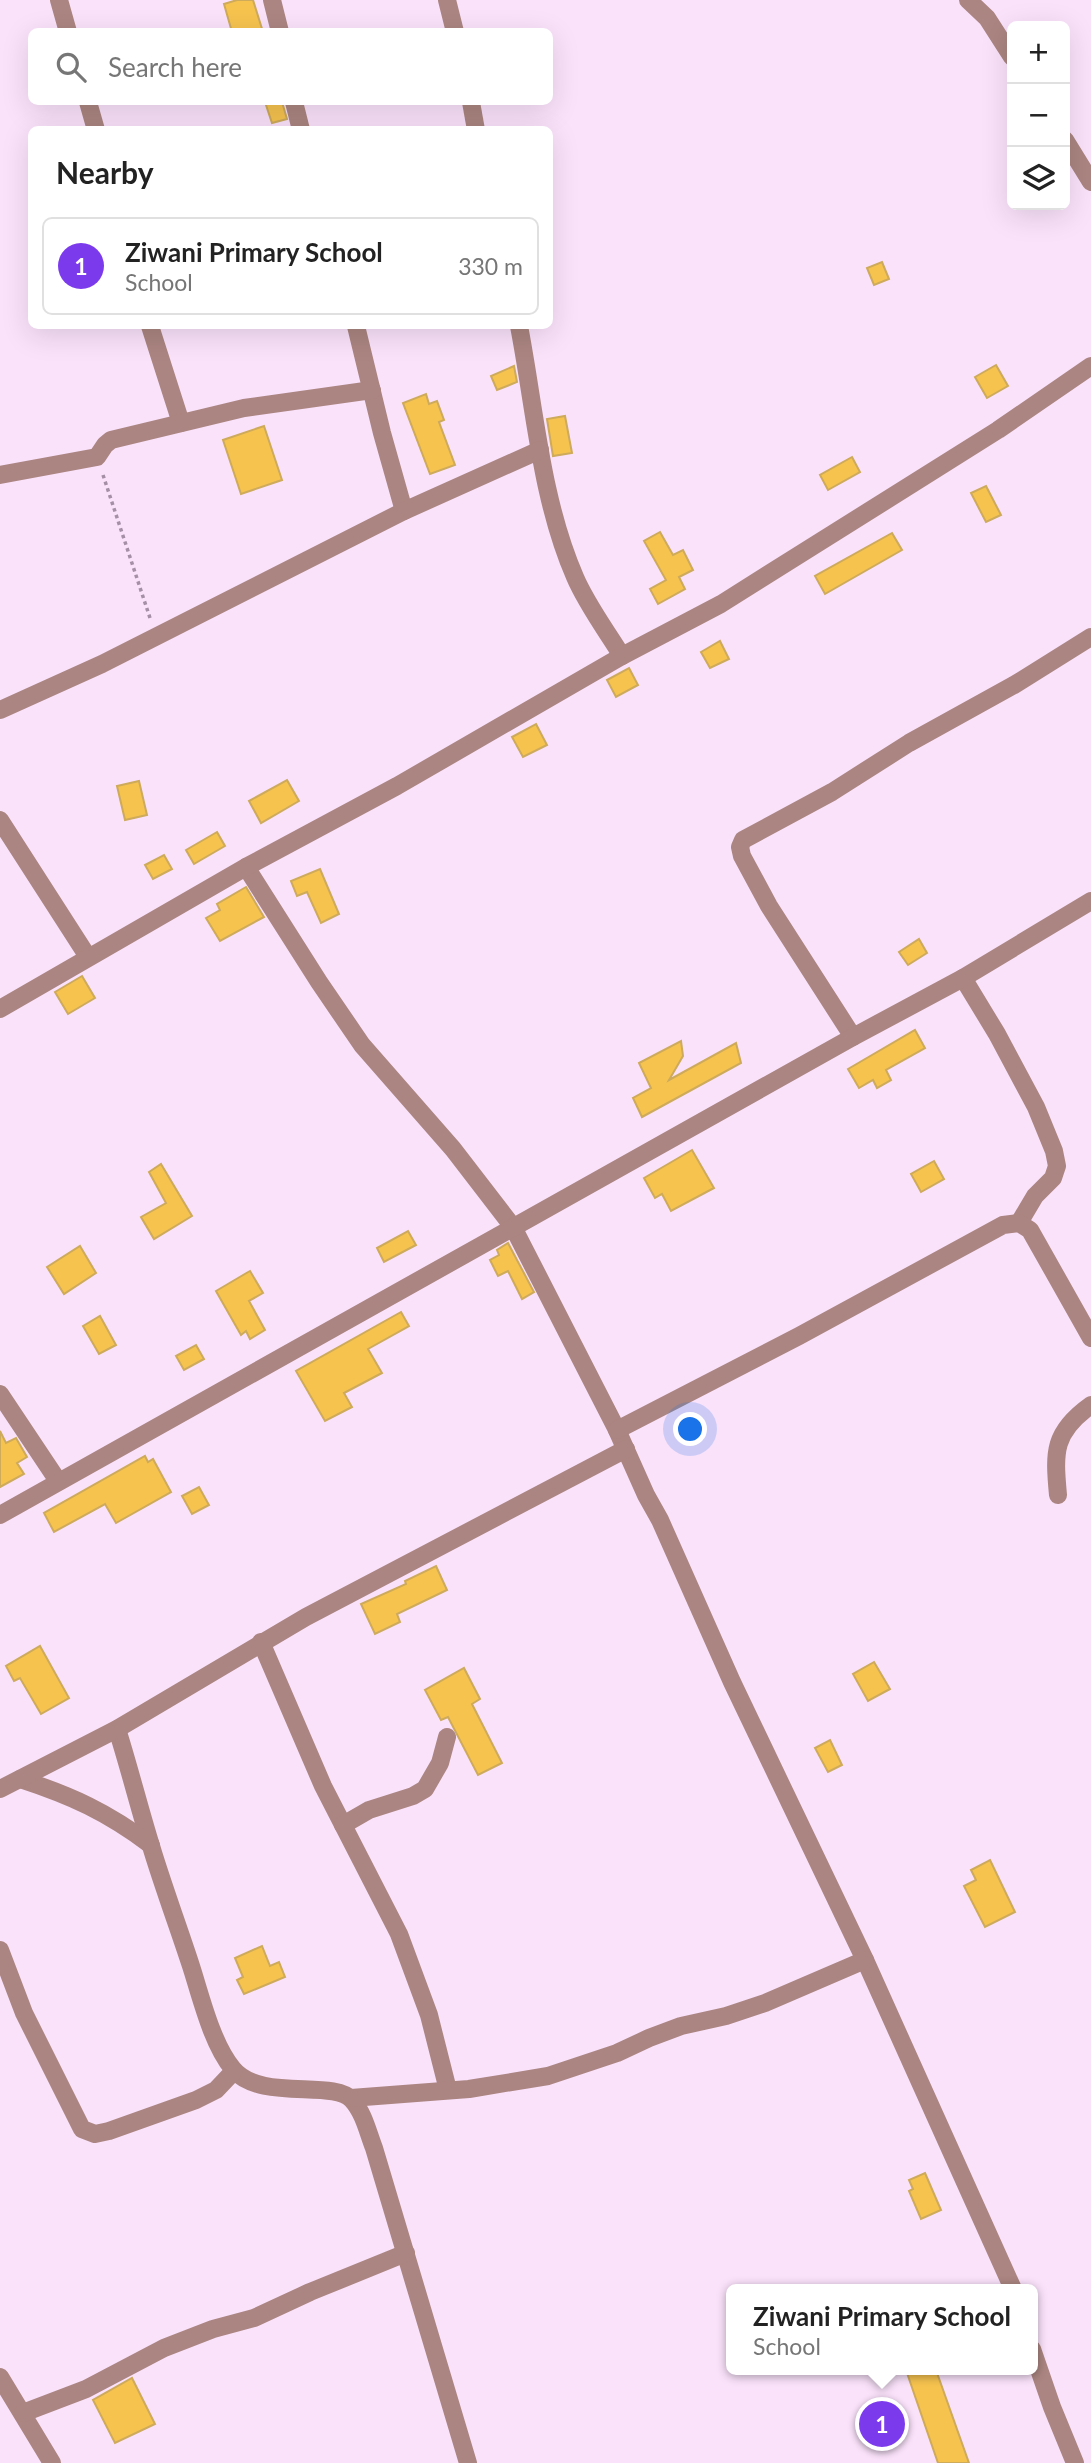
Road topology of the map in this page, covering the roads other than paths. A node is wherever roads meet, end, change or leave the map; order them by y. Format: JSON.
{"nodes":[{"id":1,"x":58,"y":0,"type":"edge"},
{"id":2,"x":272,"y":0,"type":"edge"},
{"id":3,"x":447,"y":0,"type":"edge"},
{"id":4,"x":968,"y":0,"type":"edge"},
{"id":5,"x":67,"y":28,"type":"edge"},
{"id":6,"x":279,"y":28,"type":"edge"},
{"id":7,"x":454,"y":28,"type":"edge"},
{"id":8,"x":1007,"y":49,"type":"edge"},
{"id":9,"x":89,"y":105,"type":"edge"},
{"id":10,"x":295,"y":105,"type":"edge"},
{"id":11,"x":471,"y":105,"type":"edge"},
{"id":12,"x":95,"y":126,"type":"edge"},
{"id":13,"x":300,"y":126,"type":"edge"},
{"id":14,"x":474,"y":126,"type":"edge"},
{"id":15,"x":1069,"y":147,"type":"edge"},
{"id":16,"x":1091,"y":182,"type":"edge"},
{"id":17,"x":151,"y":329,"type":"edge"},
{"id":18,"x":357,"y":329,"type":"edge"},
{"id":19,"x":520,"y":329,"type":"edge"},
{"id":20,"x":1091,"y":366,"type":"edge"},
{"id":21,"x":372,"y":390,"type":"junction"},
{"id":22,"x":181,"y":423,"type":"junction"},
{"id":23,"x":540,"y":450,"type":"junction"},
{"id":24,"x":0,"y":475,"type":"edge"},
{"id":25,"x":404,"y":511,"type":"junction"},
{"id":26,"x":1091,"y":637,"type":"edge"},
{"id":27,"x":622,"y":656,"type":"junction"},
{"id":28,"x":0,"y":710,"type":"edge"},
{"id":29,"x":0,"y":820,"type":"edge"},
{"id":30,"x":246,"y":867,"type":"junction"},
{"id":31,"x":1091,"y":901,"type":"edge"},
{"id":32,"x":88,"y":957,"type":"junction"},
{"id":33,"x":963,"y":978,"type":"junction"},
{"id":34,"x":0,"y":1009,"type":"edge"},
{"id":35,"x":853,"y":1037,"type":"junction"},
{"id":36,"x":1019,"y":1223,"type":"junction"},
{"id":37,"x":513,"y":1227,"type":"junction"},
{"id":38,"x":1091,"y":1338,"type":"edge"},
{"id":39,"x":0,"y":1394,"type":"edge"},
{"id":40,"x":1091,"y":1405,"type":"edge"},
{"id":41,"x":617,"y":1430,"type":"junction"},
{"id":42,"x":626,"y":1449,"type":"junction"},
{"id":43,"x":58,"y":1481,"type":"junction"},
{"id":44,"x":1058,"y":1495,"type":"dead end"},
{"id":45,"x":0,"y":1515,"type":"edge"},
{"id":46,"x":261,"y":1642,"type":"junction"},
{"id":47,"x":117,"y":1729,"type":"junction"},
{"id":48,"x":447,"y":1737,"type":"dead end"},
{"id":49,"x":7,"y":1783,"type":"edge"},
{"id":50,"x":343,"y":1825,"type":"junction"},
{"id":51,"x":150,"y":1845,"type":"junction"},
{"id":52,"x":0,"y":1950,"type":"edge"},
{"id":53,"x":865,"y":1960,"type":"junction"},
{"id":54,"x":234,"y":2071,"type":"junction"},
{"id":55,"x":448,"y":2091,"type":"junction"},
{"id":56,"x":351,"y":2098,"type":"junction"},
{"id":57,"x":406,"y":2253,"type":"junction"},
{"id":58,"x":1011,"y":2284,"type":"edge"},
{"id":59,"x":1038,"y":2366,"type":"edge"},
{"id":60,"x":0,"y":2377,"type":"edge"},
{"id":61,"x":23,"y":2413,"type":"junction"},
{"id":62,"x":52,"y":2463,"type":"edge"},
{"id":63,"x":468,"y":2463,"type":"edge"},
{"id":64,"x":1075,"y":2463,"type":"edge"}],
"edges":[{"from":1,"to":5,"type":"street"},
{"from":2,"to":6,"type":"street"},
{"from":3,"to":7,"type":"street"},
{"from":4,"to":8,"type":"street"},
{"from":9,"to":12,"type":"street"},
{"from":10,"to":13,"type":"street"},
{"from":11,"to":14,"type":"street"},
{"from":15,"to":16,"type":"street"},
{"from":17,"to":22,"type":"street"},
{"from":18,"to":21,"type":"street"},
{"from":19,"to":23,"type":"street"},
{"from":20,"to":27,"type":"street"},
{"from":21,"to":22,"type":"street"},
{"from":21,"to":25,"type":"street"},
{"from":22,"to":24,"type":"street"},
{"from":23,"to":25,"type":"street"},
{"from":23,"to":27,"type":"street"},
{"from":25,"to":28,"type":"street"},
{"from":26,"to":35,"type":"street"},
{"from":27,"to":30,"type":"street"},
{"from":29,"to":32,"type":"street"},
{"from":30,"to":32,"type":"street"},
{"from":30,"to":37,"type":"street"},
{"from":31,"to":33,"type":"street"},
{"from":32,"to":34,"type":"street"},
{"from":33,"to":35,"type":"street"},
{"from":33,"to":36,"type":"street"},
{"from":35,"to":37,"type":"street"},
{"from":36,"to":38,"type":"street"},
{"from":36,"to":41,"type":"street"},
{"from":37,"to":41,"type":"street"},
{"from":37,"to":43,"type":"street"},
{"from":39,"to":43,"type":"street"},
{"from":40,"to":44,"type":"street"},
{"from":41,"to":42,"type":"street"},
{"from":42,"to":46,"type":"street"},
{"from":42,"to":53,"type":"street"},
{"from":43,"to":45,"type":"street"},
{"from":46,"to":47,"type":"street"},
{"from":46,"to":50,"type":"street"},
{"from":47,"to":49,"type":"street"},
{"from":47,"to":51,"type":"street"},
{"from":48,"to":50,"type":"street"},
{"from":49,"to":51,"type":"street"},
{"from":50,"to":55,"type":"street"},
{"from":51,"to":54,"type":"street"},
{"from":52,"to":54,"type":"street"},
{"from":53,"to":55,"type":"street"},
{"from":53,"to":58,"type":"street"},
{"from":54,"to":56,"type":"street"},
{"from":55,"to":56,"type":"street"},
{"from":56,"to":57,"type":"street"},
{"from":57,"to":61,"type":"street"},
{"from":57,"to":63,"type":"street"},
{"from":59,"to":64,"type":"street"},
{"from":60,"to":61,"type":"street"},
{"from":61,"to":62,"type":"street"}]}
